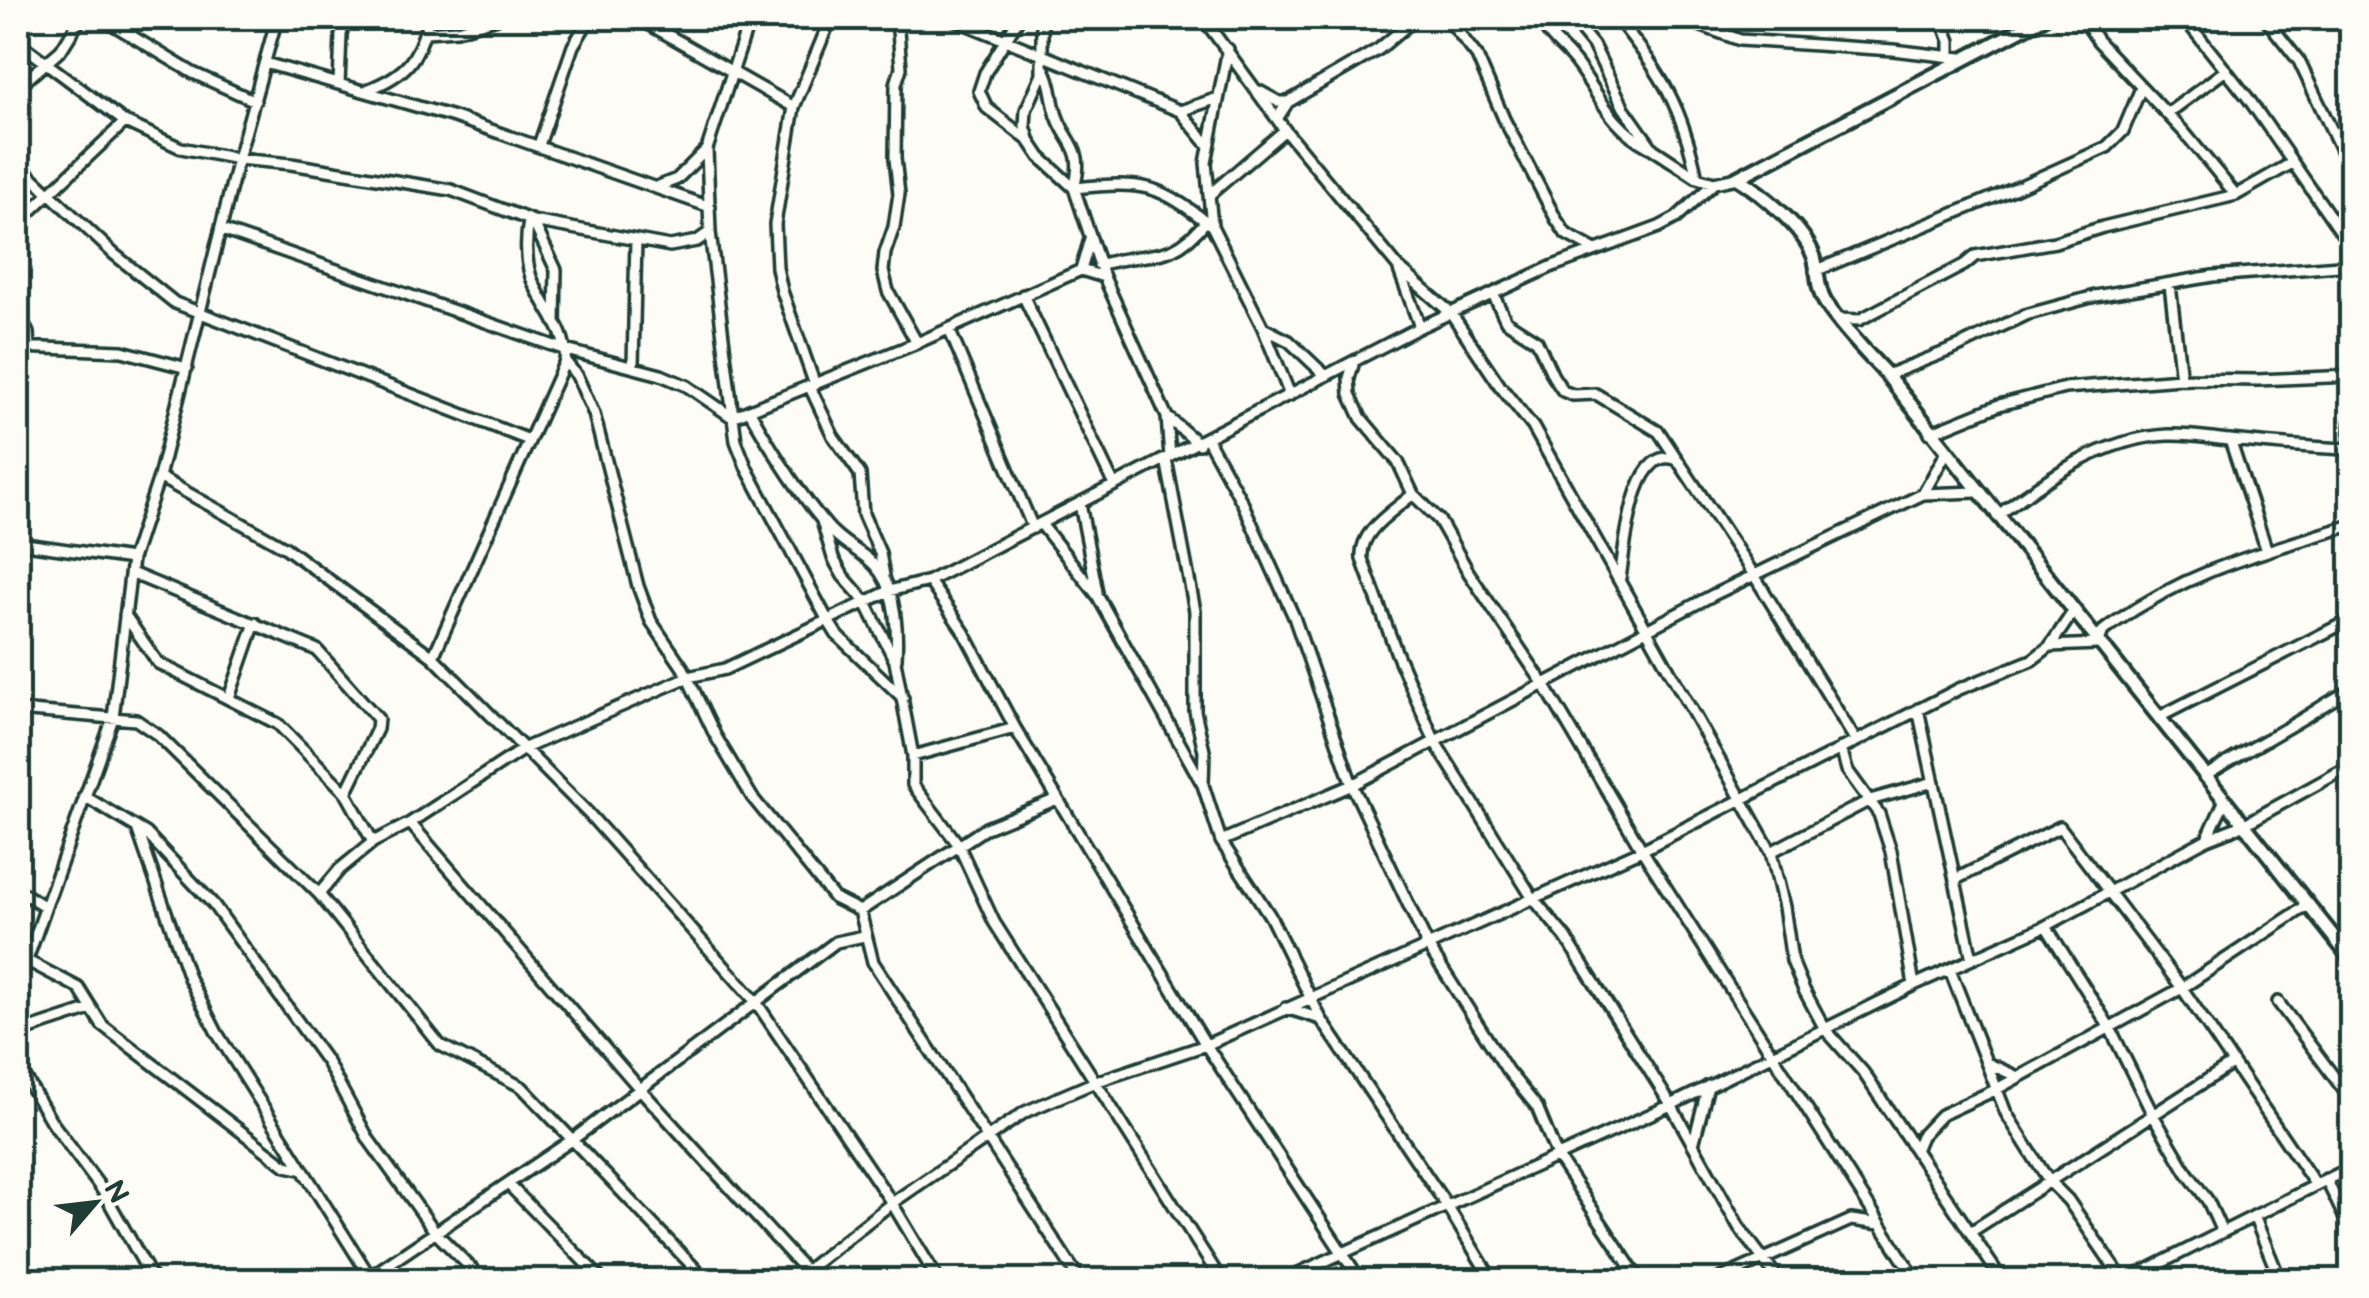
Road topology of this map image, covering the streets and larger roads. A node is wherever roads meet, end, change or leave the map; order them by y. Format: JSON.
{"nodes":[{"id":1,"x":80,"y":18,"type":"edge"},
{"id":2,"x":102,"y":18,"type":"edge"},
{"id":3,"x":276,"y":18,"type":"edge"},
{"id":4,"x":345,"y":18,"type":"edge"},
{"id":5,"x":430,"y":18,"type":"edge"},
{"id":6,"x":497,"y":18,"type":"edge"},
{"id":7,"x":590,"y":18,"type":"edge"},
{"id":8,"x":638,"y":18,"type":"edge"},
{"id":9,"x":665,"y":18,"type":"edge"},
{"id":10,"x":750,"y":18,"type":"edge"},
{"id":11,"x":831,"y":18,"type":"edge"},
{"id":12,"x":897,"y":18,"type":"edge"},
{"id":13,"x":951,"y":18,"type":"edge"},
{"id":14,"x":1019,"y":18,"type":"edge"},
{"id":15,"x":1042,"y":18,"type":"edge"},
{"id":16,"x":1203,"y":18,"type":"edge"},
{"id":17,"x":1416,"y":18,"type":"edge"},
{"id":18,"x":1447,"y":18,"type":"edge"},
{"id":19,"x":1540,"y":18,"type":"edge"},
{"id":20,"x":1572,"y":18,"type":"edge"},
{"id":21,"x":1617,"y":18,"type":"edge"},
{"id":22,"x":1680,"y":18,"type":"edge"},
{"id":23,"x":1940,"y":18,"type":"edge"},
{"id":24,"x":2043,"y":18,"type":"edge"},
{"id":25,"x":2082,"y":18,"type":"edge"},
{"id":26,"x":2184,"y":18,"type":"edge"},
{"id":27,"x":2265,"y":18,"type":"edge"},
{"id":28,"x":1455,"y":22,"type":"edge"},
{"id":29,"x":662,"y":29,"type":"junction"},
{"id":30,"x":426,"y":32,"type":"junction"},
{"id":31,"x":1006,"y":38,"type":"junction"},
{"id":32,"x":18,"y":42,"type":"edge"},
{"id":33,"x":1228,"y":49,"type":"junction"},
{"id":34,"x":1044,"y":53,"type":"junction"},
{"id":35,"x":1956,"y":57,"type":"junction"},
{"id":36,"x":47,"y":63,"type":"junction"},
{"id":37,"x":265,"y":64,"type":"junction"},
{"id":38,"x":1043,"y":68,"type":"junction"},
{"id":39,"x":2226,"y":70,"type":"junction"},
{"id":40,"x":732,"y":71,"type":"junction"},
{"id":41,"x":339,"y":84,"type":"junction"},
{"id":42,"x":18,"y":87,"type":"edge"},
{"id":43,"x":1252,"y":87,"type":"junction"},
{"id":44,"x":2140,"y":88,"type":"junction"},
{"id":45,"x":366,"y":90,"type":"junction"},
{"id":46,"x":1218,"y":98,"type":"junction"},
{"id":47,"x":255,"y":101,"type":"junction"},
{"id":48,"x":1288,"y":102,"type":"junction"},
{"id":49,"x":794,"y":107,"type":"junction"},
{"id":50,"x":1180,"y":111,"type":"junction"},
{"id":51,"x":2167,"y":114,"type":"junction"},
{"id":52,"x":1277,"y":118,"type":"junction"},
{"id":53,"x":125,"y":122,"type":"junction"},
{"id":54,"x":1285,"y":130,"type":"junction"},
{"id":55,"x":1030,"y":142,"type":"junction"},
{"id":56,"x":539,"y":145,"type":"junction"},
{"id":57,"x":1208,"y":145,"type":"junction"},
{"id":58,"x":707,"y":149,"type":"junction"},
{"id":59,"x":1653,"y":149,"type":"junction"},
{"id":60,"x":238,"y":160,"type":"junction"},
{"id":61,"x":18,"y":164,"type":"edge"},
{"id":62,"x":2292,"y":164,"type":"junction"},
{"id":63,"x":2352,"y":173,"type":"edge"},
{"id":64,"x":1697,"y":178,"type":"junction"},
{"id":65,"x":1737,"y":178,"type":"junction"},
{"id":66,"x":1714,"y":183,"type":"junction"},
{"id":67,"x":659,"y":186,"type":"junction"},
{"id":68,"x":1074,"y":188,"type":"junction"},
{"id":69,"x":52,"y":194,"type":"junction"},
{"id":70,"x":1209,"y":195,"type":"junction"},
{"id":71,"x":2236,"y":195,"type":"junction"},
{"id":72,"x":710,"y":207,"type":"junction"},
{"id":73,"x":531,"y":220,"type":"junction"},
{"id":74,"x":18,"y":223,"type":"edge"},
{"id":75,"x":1209,"y":224,"type":"junction"},
{"id":76,"x":222,"y":230,"type":"junction"},
{"id":77,"x":710,"y":232,"type":"junction"},
{"id":78,"x":1090,"y":239,"type":"junction"},
{"id":79,"x":636,"y":240,"type":"junction"},
{"id":80,"x":2352,"y":248,"type":"edge"},
{"id":81,"x":1597,"y":250,"type":"junction"},
{"id":82,"x":2351,"y":264,"type":"edge"},
{"id":83,"x":1099,"y":265,"type":"junction"},
{"id":84,"x":1398,"y":267,"type":"junction"},
{"id":85,"x":1082,"y":270,"type":"junction"},
{"id":86,"x":1815,"y":271,"type":"junction"},
{"id":87,"x":1104,"y":277,"type":"junction"},
{"id":88,"x":2352,"y":280,"type":"edge"},
{"id":89,"x":2170,"y":286,"type":"junction"},
{"id":90,"x":1494,"y":294,"type":"junction"},
{"id":91,"x":1023,"y":295,"type":"junction"},
{"id":92,"x":18,"y":312,"type":"edge"},
{"id":93,"x":1452,"y":312,"type":"junction"},
{"id":94,"x":200,"y":314,"type":"junction"},
{"id":95,"x":1838,"y":319,"type":"junction"},
{"id":96,"x":555,"y":323,"type":"junction"},
{"id":97,"x":1420,"y":327,"type":"junction"},
{"id":98,"x":1263,"y":328,"type":"junction"},
{"id":99,"x":949,"y":329,"type":"junction"},
{"id":100,"x":917,"y":343,"type":"junction"},
{"id":101,"x":18,"y":347,"type":"edge"},
{"id":102,"x":29,"y":348,"type":"junction"},
{"id":103,"x":566,"y":355,"type":"junction"},
{"id":104,"x":1354,"y":362,"type":"junction"},
{"id":105,"x":804,"y":364,"type":"junction"},
{"id":106,"x":633,"y":366,"type":"junction"},
{"id":107,"x":187,"y":368,"type":"junction"},
{"id":108,"x":1887,"y":375,"type":"junction"},
{"id":109,"x":1326,"y":376,"type":"junction"},
{"id":110,"x":2352,"y":376,"type":"edge"},
{"id":111,"x":831,"y":378,"type":"junction"},
{"id":112,"x":2181,"y":379,"type":"junction"},
{"id":113,"x":812,"y":386,"type":"junction"},
{"id":114,"x":1290,"y":395,"type":"junction"},
{"id":115,"x":749,"y":410,"type":"junction"},
{"id":116,"x":732,"y":416,"type":"junction"},
{"id":117,"x":2352,"y":416,"type":"edge"},
{"id":118,"x":1167,"y":417,"type":"junction"},
{"id":119,"x":1930,"y":433,"type":"junction"},
{"id":120,"x":529,"y":440,"type":"junction"},
{"id":121,"x":2230,"y":440,"type":"junction"},
{"id":122,"x":1203,"y":441,"type":"junction"},
{"id":123,"x":2351,"y":449,"type":"edge"},
{"id":124,"x":1946,"y":453,"type":"junction"},
{"id":125,"x":1168,"y":458,"type":"junction"},
{"id":126,"x":1680,"y":462,"type":"junction"},
{"id":127,"x":159,"y":477,"type":"junction"},
{"id":128,"x":1114,"y":485,"type":"junction"},
{"id":129,"x":1977,"y":492,"type":"junction"},
{"id":130,"x":1414,"y":494,"type":"junction"},
{"id":131,"x":1923,"y":494,"type":"junction"},
{"id":132,"x":1080,"y":504,"type":"junction"},
{"id":133,"x":1997,"y":516,"type":"junction"},
{"id":134,"x":822,"y":521,"type":"junction"},
{"id":135,"x":2352,"y":525,"type":"edge"},
{"id":136,"x":1037,"y":526,"type":"junction"},
{"id":137,"x":18,"y":542,"type":"edge"},
{"id":138,"x":2266,"y":548,"type":"junction"},
{"id":139,"x":132,"y":560,"type":"junction"},
{"id":140,"x":130,"y":573,"type":"junction"},
{"id":141,"x":1754,"y":575,"type":"junction"},
{"id":142,"x":1619,"y":580,"type":"junction"},
{"id":143,"x":929,"y":581,"type":"junction"},
{"id":144,"x":887,"y":586,"type":"junction"},
{"id":145,"x":1097,"y":595,"type":"junction"},
{"id":146,"x":866,"y":601,"type":"junction"},
{"id":147,"x":2073,"y":612,"type":"junction"},
{"id":148,"x":126,"y":616,"type":"junction"},
{"id":149,"x":2352,"y":619,"type":"edge"},
{"id":150,"x":827,"y":620,"type":"junction"},
{"id":151,"x":255,"y":623,"type":"junction"},
{"id":152,"x":1646,"y":631,"type":"junction"},
{"id":153,"x":2098,"y":644,"type":"junction"},
{"id":154,"x":2050,"y":646,"type":"junction"},
{"id":155,"x":433,"y":657,"type":"junction"},
{"id":156,"x":896,"y":662,"type":"junction"},
{"id":157,"x":688,"y":677,"type":"junction"},
{"id":158,"x":1545,"y":686,"type":"junction"},
{"id":159,"x":2352,"y":690,"type":"edge"},
{"id":160,"x":229,"y":698,"type":"junction"},
{"id":161,"x":905,"y":701,"type":"junction"},
{"id":162,"x":18,"y":710,"type":"edge"},
{"id":163,"x":1918,"y":710,"type":"junction"},
{"id":164,"x":2159,"y":717,"type":"junction"},
{"id":165,"x":113,"y":718,"type":"junction"},
{"id":166,"x":1015,"y":728,"type":"junction"},
{"id":167,"x":1856,"y":741,"type":"junction"},
{"id":168,"x":1436,"y":742,"type":"junction"},
{"id":169,"x":526,"y":748,"type":"junction"},
{"id":170,"x":1840,"y":748,"type":"junction"},
{"id":171,"x":913,"y":756,"type":"junction"},
{"id":172,"x":2352,"y":765,"type":"edge"},
{"id":173,"x":2204,"y":777,"type":"junction"},
{"id":174,"x":1934,"y":782,"type":"junction"},
{"id":175,"x":1352,"y":785,"type":"junction"},
{"id":176,"x":1203,"y":786,"type":"junction"},
{"id":177,"x":346,"y":793,"type":"junction"},
{"id":178,"x":84,"y":796,"type":"junction"},
{"id":179,"x":1057,"y":799,"type":"junction"},
{"id":180,"x":1739,"y":800,"type":"junction"},
{"id":181,"x":1870,"y":800,"type":"junction"},
{"id":182,"x":2224,"y":802,"type":"junction"},
{"id":183,"x":410,"y":824,"type":"junction"},
{"id":184,"x":136,"y":825,"type":"junction"},
{"id":185,"x":2244,"y":825,"type":"junction"},
{"id":186,"x":1219,"y":836,"type":"junction"},
{"id":187,"x":2207,"y":839,"type":"junction"},
{"id":188,"x":373,"y":842,"type":"junction"},
{"id":189,"x":958,"y":844,"type":"junction"},
{"id":190,"x":1642,"y":850,"type":"junction"},
{"id":191,"x":1770,"y":852,"type":"junction"},
{"id":192,"x":1956,"y":879,"type":"junction"},
{"id":193,"x":18,"y":890,"type":"edge"},
{"id":194,"x":2110,"y":892,"type":"junction"},
{"id":195,"x":320,"y":894,"type":"junction"},
{"id":196,"x":1532,"y":897,"type":"junction"},
{"id":197,"x":44,"y":906,"type":"junction"},
{"id":198,"x":2308,"y":906,"type":"junction"},
{"id":199,"x":860,"y":911,"type":"junction"},
{"id":200,"x":2046,"y":926,"type":"junction"},
{"id":201,"x":864,"y":936,"type":"junction"},
{"id":202,"x":1428,"y":946,"type":"junction"},
{"id":203,"x":22,"y":959,"type":"edge"},
{"id":204,"x":1972,"y":959,"type":"junction"},
{"id":205,"x":2352,"y":960,"type":"edge"},
{"id":206,"x":1950,"y":970,"type":"junction"},
{"id":207,"x":18,"y":985,"type":"edge"},
{"id":208,"x":1914,"y":985,"type":"junction"},
{"id":209,"x":2182,"y":988,"type":"junction"},
{"id":210,"x":1309,"y":997,"type":"junction"},
{"id":211,"x":756,"y":1002,"type":"junction"},
{"id":212,"x":2278,"y":1002,"type":"dead end"},
{"id":213,"x":1286,"y":1008,"type":"junction"},
{"id":214,"x":91,"y":1009,"type":"junction"},
{"id":215,"x":1321,"y":1020,"type":"junction"},
{"id":216,"x":2110,"y":1028,"type":"junction"},
{"id":217,"x":1825,"y":1029,"type":"junction"},
{"id":218,"x":18,"y":1033,"type":"edge"},
{"id":219,"x":1206,"y":1044,"type":"junction"},
{"id":220,"x":1771,"y":1054,"type":"junction"},
{"id":221,"x":1987,"y":1063,"type":"junction"},
{"id":222,"x":2232,"y":1064,"type":"junction"},
{"id":223,"x":18,"y":1065,"type":"edge"},
{"id":224,"x":2018,"y":1077,"type":"junction"},
{"id":225,"x":1095,"y":1082,"type":"junction"},
{"id":226,"x":1708,"y":1086,"type":"junction"},
{"id":227,"x":640,"y":1089,"type":"junction"},
{"id":228,"x":1996,"y":1090,"type":"junction"},
{"id":229,"x":2352,"y":1101,"type":"edge"},
{"id":230,"x":1671,"y":1105,"type":"junction"},
{"id":231,"x":2153,"y":1115,"type":"junction"},
{"id":232,"x":986,"y":1137,"type":"junction"},
{"id":233,"x":572,"y":1140,"type":"junction"},
{"id":234,"x":1693,"y":1145,"type":"junction"},
{"id":235,"x":1916,"y":1148,"type":"junction"},
{"id":236,"x":1557,"y":1156,"type":"junction"},
{"id":237,"x":2352,"y":1167,"type":"edge"},
{"id":238,"x":300,"y":1169,"type":"junction"},
{"id":239,"x":2326,"y":1179,"type":"junction"},
{"id":240,"x":2048,"y":1180,"type":"junction"},
{"id":241,"x":508,"y":1184,"type":"junction"},
{"id":242,"x":2315,"y":1184,"type":"junction"},
{"id":243,"x":1862,"y":1196,"type":"junction"},
{"id":244,"x":892,"y":1203,"type":"junction"},
{"id":245,"x":1447,"y":1206,"type":"junction"},
{"id":246,"x":2254,"y":1216,"type":"junction"},
{"id":247,"x":1851,"y":1220,"type":"junction"},
{"id":248,"x":1880,"y":1224,"type":"junction"},
{"id":249,"x":1972,"y":1232,"type":"junction"},
{"id":250,"x":2222,"y":1232,"type":"junction"},
{"id":251,"x":436,"y":1233,"type":"junction"},
{"id":252,"x":2352,"y":1233,"type":"edge"},
{"id":253,"x":1343,"y":1253,"type":"junction"},
{"id":254,"x":1765,"y":1260,"type":"junction"},
{"id":255,"x":806,"y":1270,"type":"junction"},
{"id":256,"x":369,"y":1279,"type":"edge"},
{"id":257,"x":153,"y":1280,"type":"edge"},
{"id":258,"x":483,"y":1280,"type":"edge"},
{"id":259,"x":602,"y":1280,"type":"edge"},
{"id":260,"x":706,"y":1280,"type":"edge"},
{"id":261,"x":795,"y":1280,"type":"edge"},
{"id":262,"x":938,"y":1280,"type":"edge"},
{"id":263,"x":1080,"y":1280,"type":"edge"},
{"id":264,"x":1220,"y":1280,"type":"edge"},
{"id":265,"x":1283,"y":1280,"type":"edge"},
{"id":266,"x":1360,"y":1280,"type":"edge"},
{"id":267,"x":1492,"y":1280,"type":"edge"},
{"id":268,"x":1639,"y":1280,"type":"edge"},
{"id":269,"x":1717,"y":1280,"type":"edge"},
{"id":270,"x":1779,"y":1280,"type":"edge"},
{"id":271,"x":1916,"y":1280,"type":"edge"},
{"id":272,"x":2002,"y":1280,"type":"edge"},
{"id":273,"x":2125,"y":1280,"type":"edge"},
{"id":274,"x":2280,"y":1280,"type":"edge"}],
"edges":[{"from":1,"to":36,"type":"street"},
{"from":2,"to":47,"type":"street"},
{"from":3,"to":37,"type":"street"},
{"from":4,"to":41,"type":"street"},
{"from":5,"to":30,"type":"street"},
{"from":6,"to":30,"type":"street"},
{"from":7,"to":56,"type":"street"},
{"from":8,"to":29,"type":"street"},
{"from":9,"to":29,"type":"street"},
{"from":10,"to":40,"type":"street"},
{"from":11,"to":49,"type":"street"},
{"from":12,"to":100,"type":"street"},
{"from":13,"to":31,"type":"street"},
{"from":14,"to":31,"type":"street"},
{"from":15,"to":34,"type":"street"},
{"from":16,"to":33,"type":"street"},
{"from":17,"to":48,"type":"street"},
{"from":18,"to":28,"type":"street"},
{"from":19,"to":59,"type":"street"},
{"from":20,"to":59,"type":"street"},
{"from":21,"to":64,"type":"street"},
{"from":22,"to":35,"type":"street"},
{"from":23,"to":35,"type":"street"},
{"from":24,"to":35,"type":"street"},
{"from":25,"to":44,"type":"street"},
{"from":26,"to":39,"type":"street"},
{"from":27,"to":63,"type":"street"},
{"from":28,"to":81,"type":"street"},
{"from":29,"to":40,"type":"street"},
{"from":30,"to":45,"type":"street"},
{"from":31,"to":34,"type":"street"},
{"from":31,"to":55,"type":"street"},
{"from":32,"to":36,"type":"street"},
{"from":33,"to":43,"type":"street"},
{"from":33,"to":46,"type":"street"},
{"from":34,"to":38,"type":"street"},
{"from":34,"to":50,"type":"street"},
{"from":35,"to":65,"type":"street"},
{"from":36,"to":42,"type":"street"},
{"from":36,"to":53,"type":"street"},
{"from":37,"to":41,"type":"street"},
{"from":37,"to":47,"type":"street"},
{"from":38,"to":55,"type":"street"},
{"from":38,"to":68,"type":"street"},
{"from":39,"to":51,"type":"street"},
{"from":39,"to":62,"type":"street"},
{"from":40,"to":49,"type":"street"},
{"from":40,"to":58,"type":"street"},
{"from":41,"to":45,"type":"street"},
{"from":43,"to":48,"type":"street"},
{"from":43,"to":52,"type":"street"},
{"from":44,"to":51,"type":"street"},
{"from":44,"to":86,"type":"street"},
{"from":45,"to":56,"type":"street"},
{"from":46,"to":50,"type":"street"},
{"from":46,"to":57,"type":"street"},
{"from":47,"to":60,"type":"street"},
{"from":48,"to":52,"type":"street"},
{"from":49,"to":105,"type":"street"},
{"from":50,"to":57,"type":"street"},
{"from":51,"to":71,"type":"street"},
{"from":52,"to":54,"type":"street"},
{"from":53,"to":60,"type":"street"},
{"from":53,"to":69,"type":"street"},
{"from":54,"to":70,"type":"street"},
{"from":54,"to":84,"type":"street"},
{"from":55,"to":68,"type":"street"},
{"from":56,"to":67,"type":"street"},
{"from":57,"to":70,"type":"street"},
{"from":58,"to":67,"type":"street"},
{"from":58,"to":72,"type":"street"},
{"from":59,"to":64,"type":"street"},
{"from":60,"to":73,"type":"street"},
{"from":60,"to":76,"type":"street"},
{"from":61,"to":69,"type":"street"},
{"from":62,"to":71,"type":"street"},
{"from":62,"to":80,"type":"street"},
{"from":64,"to":66,"type":"street"},
{"from":65,"to":66,"type":"street"},
{"from":65,"to":86,"type":"street"},
{"from":66,"to":81,"type":"street"},
{"from":67,"to":72,"type":"street"},
{"from":68,"to":75,"type":"street"},
{"from":68,"to":78,"type":"street"},
{"from":69,"to":74,"type":"street"},
{"from":69,"to":94,"type":"street"},
{"from":70,"to":75,"type":"street"},
{"from":71,"to":95,"type":"street"},
{"from":72,"to":77,"type":"street"},
{"from":73,"to":79,"type":"street"},
{"from":73,"to":96,"type":"street"},
{"from":73,"to":96,"type":"street"},
{"from":75,"to":83,"type":"street"},
{"from":75,"to":98,"type":"street"},
{"from":76,"to":94,"type":"street"},
{"from":76,"to":103,"type":"street"},
{"from":77,"to":79,"type":"street"},
{"from":77,"to":116,"type":"street"},
{"from":78,"to":83,"type":"street"},
{"from":78,"to":85,"type":"street"},
{"from":79,"to":106,"type":"street"},
{"from":81,"to":90,"type":"street"},
{"from":82,"to":88,"type":"street"},
{"from":82,"to":89,"type":"street"},
{"from":83,"to":87,"type":"street"},
{"from":84,"to":93,"type":"street"},
{"from":84,"to":97,"type":"street"},
{"from":85,"to":87,"type":"street"},
{"from":85,"to":91,"type":"street"},
{"from":86,"to":95,"type":"street"},
{"from":87,"to":118,"type":"street"},
{"from":89,"to":108,"type":"street"},
{"from":89,"to":112,"type":"street"},
{"from":90,"to":93,"type":"street"},
{"from":90,"to":126,"type":"street"},
{"from":91,"to":99,"type":"street"},
{"from":91,"to":128,"type":"street"},
{"from":92,"to":102,"type":"street"},
{"from":93,"to":97,"type":"street"},
{"from":93,"to":142,"type":"street"},
{"from":94,"to":107,"type":"street"},
{"from":94,"to":120,"type":"street"},
{"from":95,"to":108,"type":"street"},
{"from":96,"to":103,"type":"street"},
{"from":97,"to":104,"type":"street"},
{"from":98,"to":109,"type":"street"},
{"from":98,"to":114,"type":"street"},
{"from":99,"to":100,"type":"street"},
{"from":99,"to":136,"type":"street"},
{"from":100,"to":111,"type":"street"},
{"from":101,"to":102,"type":"street"},
{"from":102,"to":107,"type":"street"},
{"from":103,"to":106,"type":"street"},
{"from":103,"to":120,"type":"street"},
{"from":103,"to":157,"type":"street"},
{"from":104,"to":109,"type":"street"},
{"from":104,"to":130,"type":"street"},
{"from":105,"to":111,"type":"street"},
{"from":105,"to":113,"type":"street"},
{"from":106,"to":116,"type":"street"},
{"from":107,"to":127,"type":"street"},
{"from":108,"to":119,"type":"street"},
{"from":109,"to":114,"type":"street"},
{"from":110,"to":112,"type":"street"},
{"from":111,"to":113,"type":"street"},
{"from":112,"to":119,"type":"street"},
{"from":113,"to":115,"type":"street"},
{"from":113,"to":144,"type":"street"},
{"from":114,"to":122,"type":"street"},
{"from":115,"to":116,"type":"street"},
{"from":115,"to":134,"type":"street"},
{"from":116,"to":150,"type":"street"},
{"from":117,"to":123,"type":"street"},
{"from":118,"to":122,"type":"street"},
{"from":118,"to":125,"type":"street"},
{"from":119,"to":124,"type":"street"},
{"from":120,"to":155,"type":"street"},
{"from":121,"to":123,"type":"street"},
{"from":121,"to":133,"type":"street"},
{"from":121,"to":138,"type":"street"},
{"from":122,"to":125,"type":"street"},
{"from":122,"to":175,"type":"street"},
{"from":124,"to":129,"type":"street"},
{"from":124,"to":131,"type":"street"},
{"from":125,"to":128,"type":"street"},
{"from":125,"to":176,"type":"street"},
{"from":126,"to":141,"type":"street"},
{"from":126,"to":142,"type":"street"},
{"from":127,"to":139,"type":"street"},
{"from":127,"to":155,"type":"street"},
{"from":128,"to":132,"type":"street"},
{"from":129,"to":131,"type":"street"},
{"from":129,"to":133,"type":"street"},
{"from":130,"to":158,"type":"street"},
{"from":130,"to":168,"type":"street"},
{"from":131,"to":141,"type":"street"},
{"from":132,"to":136,"type":"street"},
{"from":132,"to":145,"type":"street"},
{"from":133,"to":147,"type":"street"},
{"from":134,"to":144,"type":"street"},
{"from":134,"to":146,"type":"street"},
{"from":135,"to":138,"type":"street"},
{"from":136,"to":143,"type":"street"},
{"from":136,"to":145,"type":"street"},
{"from":137,"to":139,"type":"street"},
{"from":138,"to":153,"type":"street"},
{"from":139,"to":140,"type":"street"},
{"from":140,"to":148,"type":"street"},
{"from":140,"to":151,"type":"street"},
{"from":141,"to":152,"type":"street"},
{"from":141,"to":167,"type":"street"},
{"from":142,"to":152,"type":"street"},
{"from":143,"to":144,"type":"street"},
{"from":143,"to":166,"type":"street"},
{"from":144,"to":146,"type":"street"},
{"from":144,"to":156,"type":"street"},
{"from":145,"to":176,"type":"street"},
{"from":146,"to":150,"type":"street"},
{"from":146,"to":156,"type":"street"},
{"from":147,"to":153,"type":"street"},
{"from":147,"to":154,"type":"street"},
{"from":148,"to":160,"type":"street"},
{"from":148,"to":165,"type":"street"},
{"from":149,"to":164,"type":"street"},
{"from":150,"to":157,"type":"street"},
{"from":150,"to":161,"type":"street"},
{"from":151,"to":160,"type":"street"},
{"from":151,"to":177,"type":"street"},
{"from":152,"to":158,"type":"street"},
{"from":152,"to":180,"type":"street"},
{"from":153,"to":154,"type":"street"},
{"from":153,"to":164,"type":"street"},
{"from":154,"to":163,"type":"street"},
{"from":155,"to":169,"type":"street"},
{"from":156,"to":161,"type":"street"},
{"from":157,"to":169,"type":"street"},
{"from":157,"to":199,"type":"street"},
{"from":158,"to":168,"type":"street"},
{"from":158,"to":190,"type":"street"},
{"from":159,"to":173,"type":"street"},
{"from":160,"to":177,"type":"street"},
{"from":161,"to":171,"type":"street"},
{"from":162,"to":165,"type":"street"},
{"from":163,"to":167,"type":"street"},
{"from":163,"to":174,"type":"street"},
{"from":164,"to":173,"type":"street"},
{"from":165,"to":178,"type":"street"},
{"from":165,"to":195,"type":"street"},
{"from":166,"to":171,"type":"street"},
{"from":166,"to":179,"type":"street"},
{"from":167,"to":170,"type":"street"},
{"from":168,"to":175,"type":"street"},
{"from":168,"to":196,"type":"street"},
{"from":169,"to":183,"type":"street"},
{"from":169,"to":211,"type":"street"},
{"from":170,"to":180,"type":"street"},
{"from":170,"to":181,"type":"street"},
{"from":171,"to":189,"type":"street"},
{"from":172,"to":185,"type":"street"},
{"from":173,"to":182,"type":"street"},
{"from":174,"to":181,"type":"street"},
{"from":174,"to":192,"type":"street"},
{"from":175,"to":186,"type":"street"},
{"from":175,"to":202,"type":"street"},
{"from":176,"to":186,"type":"street"},
{"from":177,"to":188,"type":"street"},
{"from":178,"to":184,"type":"street"},
{"from":178,"to":197,"type":"street"},
{"from":179,"to":189,"type":"street"},
{"from":179,"to":219,"type":"street"},
{"from":180,"to":190,"type":"street"},
{"from":180,"to":191,"type":"street"},
{"from":181,"to":191,"type":"street"},
{"from":181,"to":208,"type":"street"},
{"from":182,"to":185,"type":"street"},
{"from":182,"to":187,"type":"street"},
{"from":183,"to":188,"type":"street"},
{"from":183,"to":227,"type":"street"},
{"from":184,"to":238,"type":"street"},
{"from":184,"to":251,"type":"street"},
{"from":185,"to":187,"type":"street"},
{"from":185,"to":198,"type":"street"},
{"from":186,"to":210,"type":"street"},
{"from":187,"to":194,"type":"street"},
{"from":188,"to":195,"type":"street"},
{"from":189,"to":199,"type":"street"},
{"from":189,"to":225,"type":"street"},
{"from":190,"to":196,"type":"street"},
{"from":190,"to":220,"type":"street"},
{"from":191,"to":217,"type":"street"},
{"from":192,"to":194,"type":"street"},
{"from":192,"to":204,"type":"street"},
{"from":193,"to":197,"type":"street"},
{"from":194,"to":200,"type":"street"},
{"from":194,"to":209,"type":"street"},
{"from":195,"to":233,"type":"street"},
{"from":196,"to":202,"type":"street"},
{"from":196,"to":230,"type":"street"},
{"from":197,"to":203,"type":"street"},
{"from":198,"to":205,"type":"street"},
{"from":198,"to":209,"type":"street"},
{"from":199,"to":201,"type":"street"},
{"from":200,"to":204,"type":"street"},
{"from":200,"to":216,"type":"street"},
{"from":201,"to":211,"type":"street"},
{"from":201,"to":232,"type":"street"},
{"from":202,"to":210,"type":"street"},
{"from":202,"to":236,"type":"street"},
{"from":203,"to":207,"type":"street"},
{"from":203,"to":214,"type":"street"},
{"from":204,"to":206,"type":"street"},
{"from":206,"to":208,"type":"street"},
{"from":206,"to":221,"type":"street"},
{"from":208,"to":217,"type":"street"},
{"from":209,"to":216,"type":"street"},
{"from":209,"to":222,"type":"street"},
{"from":210,"to":213,"type":"street"},
{"from":210,"to":215,"type":"street"},
{"from":211,"to":227,"type":"street"},
{"from":211,"to":244,"type":"street"},
{"from":212,"to":229,"type":"street"},
{"from":213,"to":215,"type":"street"},
{"from":213,"to":219,"type":"street"},
{"from":214,"to":218,"type":"street"},
{"from":214,"to":238,"type":"street"},
{"from":215,"to":245,"type":"street"},
{"from":216,"to":224,"type":"street"},
{"from":216,"to":231,"type":"street"},
{"from":217,"to":220,"type":"street"},
{"from":217,"to":235,"type":"street"},
{"from":219,"to":225,"type":"street"},
{"from":219,"to":253,"type":"street"},
{"from":220,"to":226,"type":"street"},
{"from":220,"to":243,"type":"street"},
{"from":221,"to":224,"type":"street"},
{"from":221,"to":228,"type":"street"},
{"from":222,"to":231,"type":"street"},
{"from":222,"to":242,"type":"street"},
{"from":223,"to":257,"type":"street"},
{"from":224,"to":228,"type":"street"},
{"from":225,"to":232,"type":"street"},
{"from":225,"to":264,"type":"street"},
{"from":226,"to":230,"type":"street"},
{"from":226,"to":234,"type":"street"},
{"from":227,"to":233,"type":"street"},
{"from":227,"to":255,"type":"street"},
{"from":228,"to":235,"type":"street"},
{"from":228,"to":240,"type":"street"},
{"from":230,"to":234,"type":"street"},
{"from":230,"to":236,"type":"street"},
{"from":231,"to":240,"type":"street"},
{"from":231,"to":250,"type":"street"},
{"from":232,"to":244,"type":"street"},
{"from":232,"to":263,"type":"street"},
{"from":233,"to":241,"type":"street"},
{"from":233,"to":260,"type":"street"},
{"from":234,"to":254,"type":"street"},
{"from":235,"to":249,"type":"street"},
{"from":236,"to":245,"type":"street"},
{"from":236,"to":268,"type":"street"},
{"from":237,"to":239,"type":"street"},
{"from":238,"to":256,"type":"street"},
{"from":239,"to":242,"type":"street"},
{"from":239,"to":252,"type":"street"},
{"from":240,"to":249,"type":"street"},
{"from":240,"to":273,"type":"street"},
{"from":241,"to":251,"type":"street"},
{"from":241,"to":259,"type":"street"},
{"from":242,"to":246,"type":"street"},
{"from":243,"to":247,"type":"street"},
{"from":243,"to":248,"type":"street"},
{"from":244,"to":255,"type":"street"},
{"from":244,"to":262,"type":"street"},
{"from":245,"to":253,"type":"street"},
{"from":245,"to":267,"type":"street"},
{"from":246,"to":250,"type":"street"},
{"from":246,"to":274,"type":"street"},
{"from":247,"to":248,"type":"street"},
{"from":247,"to":254,"type":"street"},
{"from":248,"to":271,"type":"street"},
{"from":249,"to":272,"type":"street"},
{"from":250,"to":273,"type":"street"},
{"from":251,"to":256,"type":"street"},
{"from":251,"to":258,"type":"street"},
{"from":253,"to":265,"type":"street"},
{"from":253,"to":266,"type":"street"},
{"from":254,"to":269,"type":"street"},
{"from":254,"to":270,"type":"street"},
{"from":255,"to":261,"type":"street"}]}
